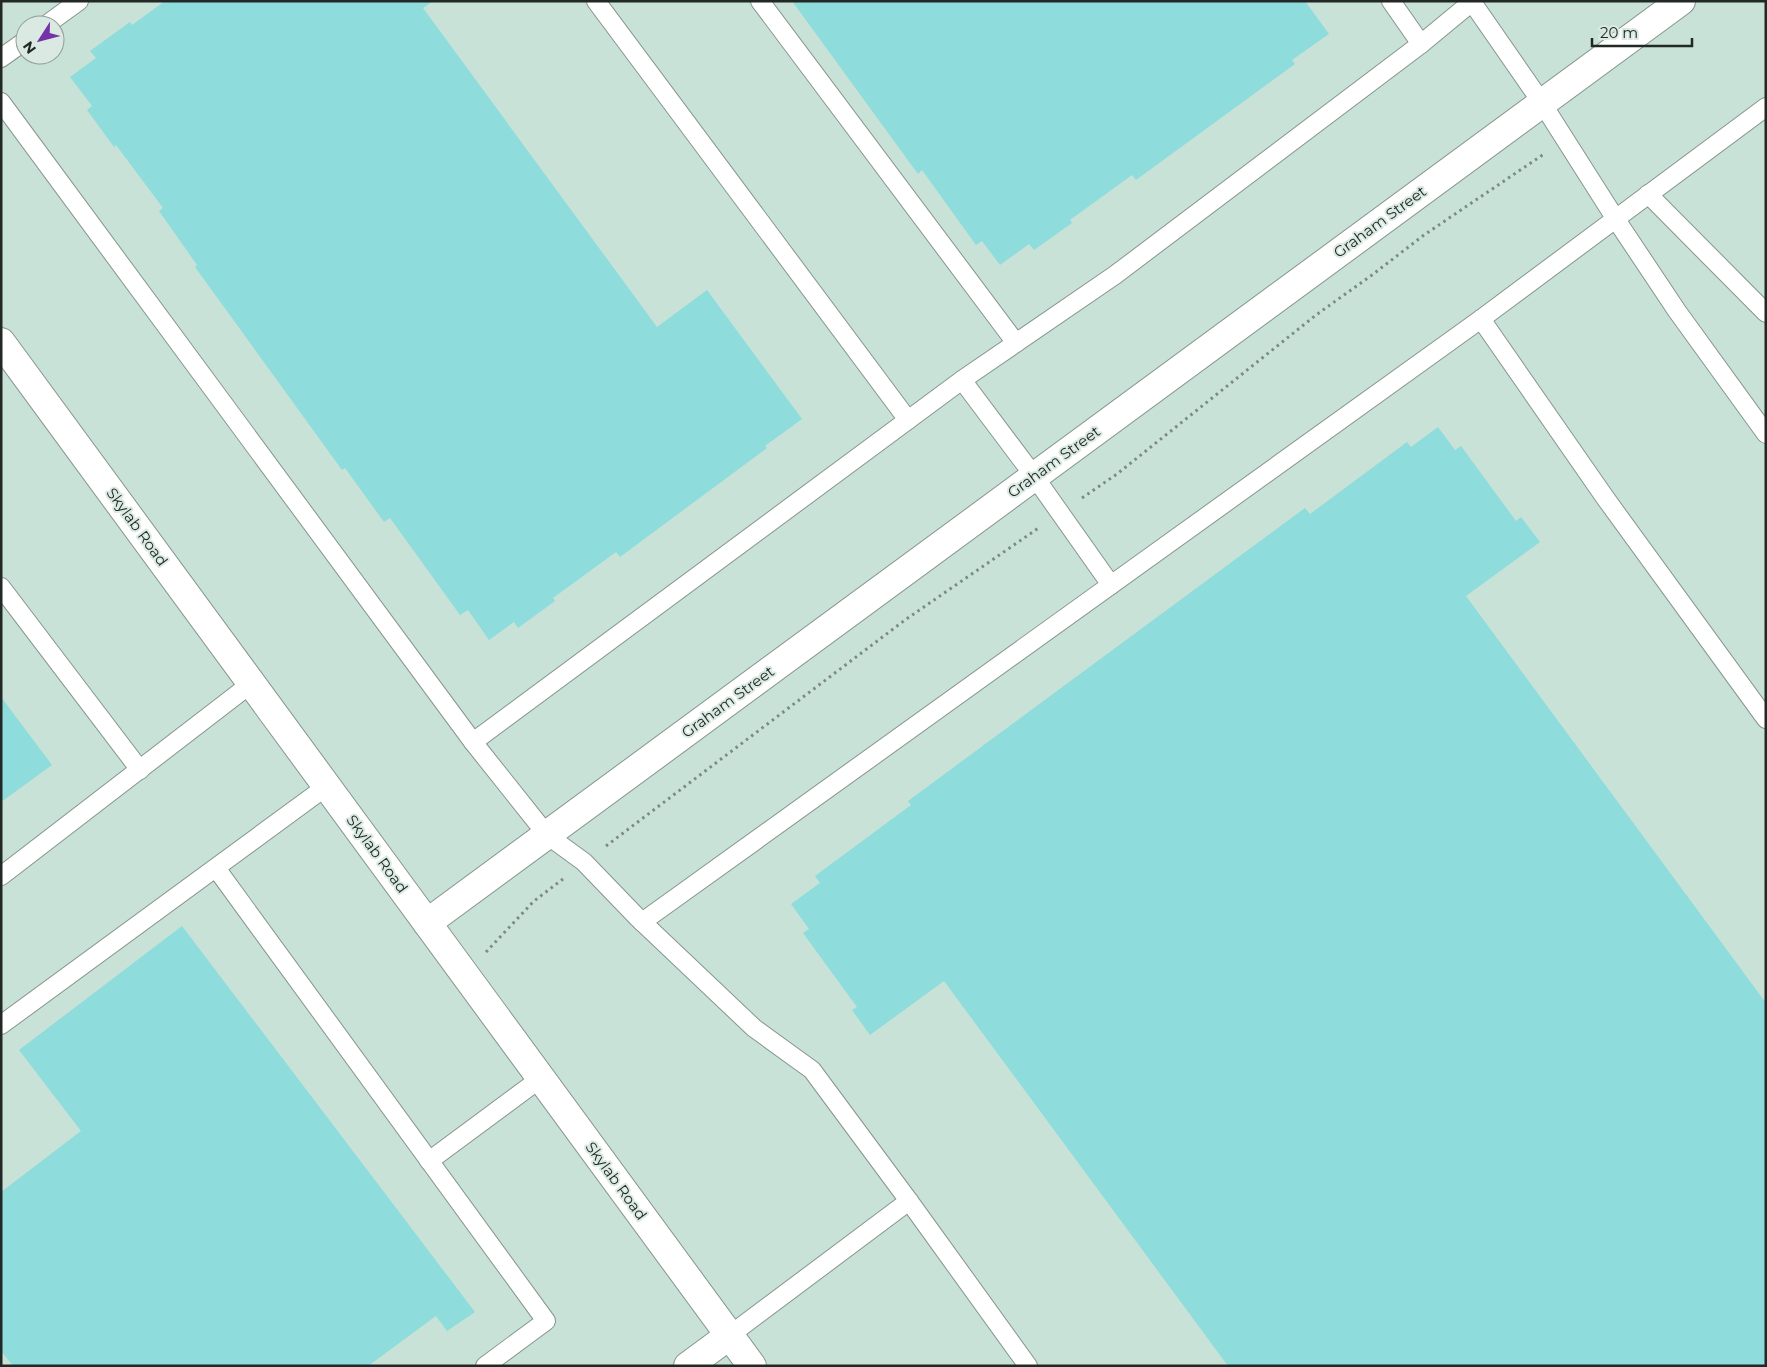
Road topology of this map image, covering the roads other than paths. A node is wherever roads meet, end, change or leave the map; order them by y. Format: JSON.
{"nodes":[{"id":1,"x":78,"y":1,"type":"edge"},
{"id":2,"x":596,"y":1,"type":"edge"},
{"id":3,"x":760,"y":1,"type":"edge"},
{"id":4,"x":1391,"y":1,"type":"edge"},
{"id":5,"x":1680,"y":1,"type":"edge"},
{"id":6,"x":1472,"y":2,"type":"edge"},
{"id":7,"x":59,"y":15,"type":"edge"},
{"id":8,"x":1421,"y":44,"type":"junction"},
{"id":9,"x":15,"y":48,"type":"edge"},
{"id":10,"x":1,"y":58,"type":"edge"},
{"id":11,"x":1,"y":102,"type":"edge"},
{"id":12,"x":1542,"y":103,"type":"junction"},
{"id":13,"x":1766,"y":107,"type":"edge"},
{"id":14,"x":1648,"y":194,"type":"junction"},
{"id":15,"x":1614,"y":218,"type":"junction"},
{"id":16,"x":1766,"y":313,"type":"edge"},
{"id":17,"x":1481,"y":319,"type":"junction"},
{"id":18,"x":1,"y":342,"type":"edge"},
{"id":19,"x":1016,"y":343,"type":"junction"},
{"id":20,"x":962,"y":380,"type":"junction"},
{"id":21,"x":908,"y":420,"type":"junction"},
{"id":22,"x":1766,"y":434,"type":"edge"},
{"id":23,"x":1034,"y":476,"type":"junction"},
{"id":24,"x":1112,"y":585,"type":"junction"},
{"id":25,"x":1,"y":587,"type":"edge"},
{"id":26,"x":252,"y":683,"type":"junction"},
{"id":27,"x":1766,"y":719,"type":"edge"},
{"id":28,"x":473,"y":742,"type":"junction"},
{"id":29,"x":140,"y":770,"type":"junction"},
{"id":30,"x":326,"y":786,"type":"junction"},
{"id":31,"x":547,"y":835,"type":"junction"},
{"id":32,"x":216,"y":868,"type":"junction"},
{"id":33,"x":1,"y":876,"type":"edge"},
{"id":34,"x":642,"y":922,"type":"junction"},
{"id":35,"x":427,"y":923,"type":"junction"},
{"id":36,"x":1,"y":1025,"type":"edge"},
{"id":37,"x":541,"y":1078,"type":"junction"},
{"id":38,"x":429,"y":1161,"type":"junction"},
{"id":39,"x":909,"y":1201,"type":"junction"},
{"id":40,"x":730,"y":1335,"type":"junction"},
{"id":41,"x":485,"y":1366,"type":"edge"},
{"id":42,"x":688,"y":1366,"type":"edge"},
{"id":43,"x":752,"y":1366,"type":"edge"},
{"id":44,"x":1028,"y":1366,"type":"edge"}],
"edges":[{"from":1,"to":7,"type":"lane"},
{"from":2,"to":21,"type":"lane"},
{"from":3,"to":19,"type":"lane"},
{"from":4,"to":8,"type":"lane"},
{"from":5,"to":12,"type":"street","name":"Graham Street"},
{"from":6,"to":8,"type":"lane"},
{"from":6,"to":12,"type":"lane"},
{"from":8,"to":19,"type":"lane"},
{"from":9,"to":10,"type":"lane"},
{"from":11,"to":28,"type":"lane"},
{"from":12,"to":15,"type":"lane"},
{"from":12,"to":23,"type":"street","name":"Graham Street"},
{"from":13,"to":14,"type":"lane"},
{"from":14,"to":15,"type":"lane"},
{"from":14,"to":16,"type":"lane"},
{"from":15,"to":17,"type":"lane"},
{"from":15,"to":22,"type":"lane"},
{"from":17,"to":24,"type":"lane"},
{"from":17,"to":27,"type":"lane"},
{"from":18,"to":26,"type":"street","name":"Skylab Road"},
{"from":19,"to":20,"type":"lane"},
{"from":20,"to":21,"type":"lane"},
{"from":20,"to":23,"type":"lane"},
{"from":21,"to":28,"type":"lane"},
{"from":23,"to":24,"type":"lane"},
{"from":23,"to":31,"type":"street","name":"Graham Street"},
{"from":24,"to":34,"type":"lane"},
{"from":25,"to":29,"type":"lane"},
{"from":26,"to":29,"type":"lane"},
{"from":26,"to":30,"type":"street","name":"Skylab Road"},
{"from":28,"to":31,"type":"lane"},
{"from":29,"to":33,"type":"lane"},
{"from":30,"to":32,"type":"lane"},
{"from":30,"to":35,"type":"street","name":"Skylab Road"},
{"from":31,"to":34,"type":"lane"},
{"from":31,"to":35,"type":"street","name":"Graham Street"},
{"from":32,"to":36,"type":"lane"},
{"from":32,"to":38,"type":"lane"},
{"from":34,"to":39,"type":"lane"},
{"from":35,"to":37,"type":"street","name":"Skylab Road"},
{"from":37,"to":38,"type":"lane"},
{"from":37,"to":40,"type":"street","name":"Skylab Road"},
{"from":38,"to":41,"type":"lane"},
{"from":39,"to":40,"type":"lane"},
{"from":39,"to":44,"type":"lane"},
{"from":40,"to":42,"type":"street"},
{"from":40,"to":43,"type":"street","name":"Skylab Road"}]}
